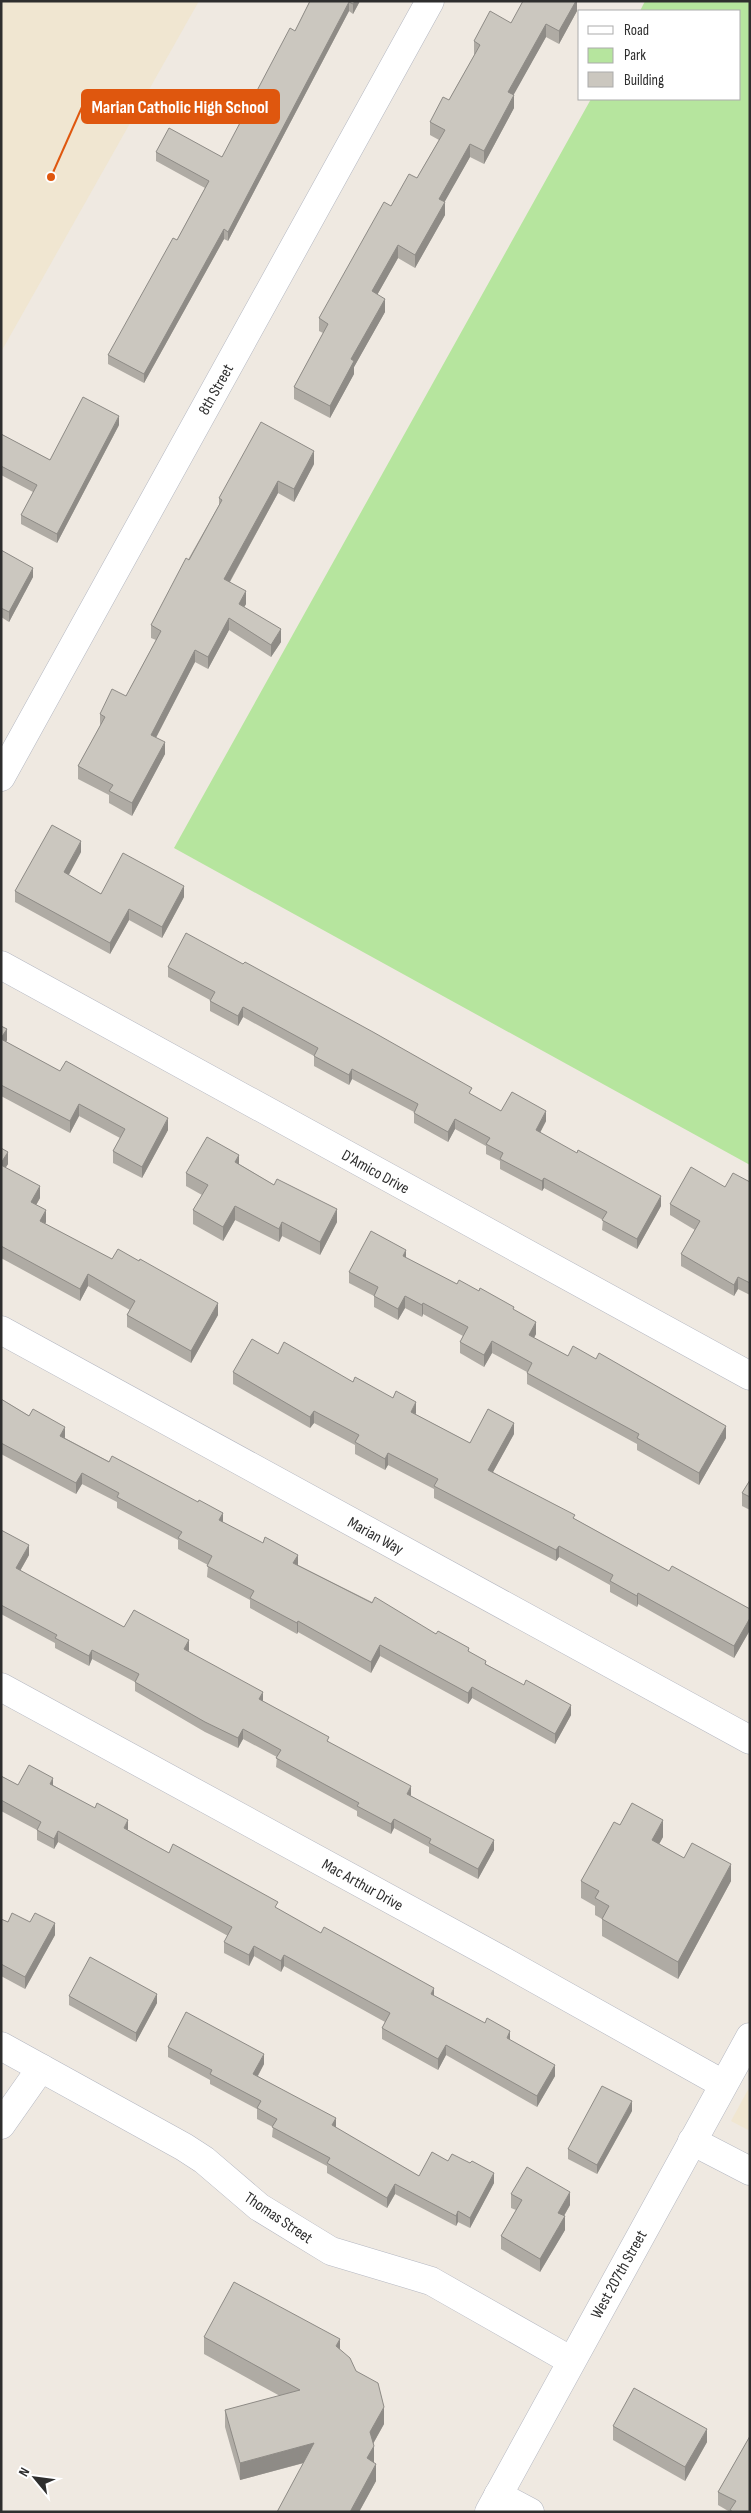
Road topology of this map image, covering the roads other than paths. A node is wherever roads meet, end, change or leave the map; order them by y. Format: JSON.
{"nodes":[{"id":1,"x":430,"y":1,"type":"edge"},
{"id":2,"x":1,"y":777,"type":"edge"},
{"id":3,"x":1,"y":965,"type":"edge"},
{"id":4,"x":1,"y":1330,"type":"edge"},
{"id":5,"x":750,"y":1376,"type":"edge"},
{"id":6,"x":1,"y":1687,"type":"edge"},
{"id":7,"x":750,"y":1740,"type":"edge"},
{"id":8,"x":750,"y":2037,"type":"edge"},
{"id":9,"x":1,"y":2046,"type":"edge"},
{"id":10,"x":41,"y":2068,"type":"junction"},
{"id":11,"x":723,"y":2084,"type":"junction"},
{"id":12,"x":1,"y":2126,"type":"edge"},
{"id":13,"x":692,"y":2142,"type":"junction"},
{"id":14,"x":750,"y":2171,"type":"edge"},
{"id":15,"x":570,"y":2360,"type":"junction"},
{"id":16,"x":493,"y":2503,"type":"edge"},
{"id":17,"x":530,"y":2512,"type":"edge"}],
"edges":[{"from":1,"to":2,"type":"street","name":"8th Street"},
{"from":3,"to":5,"type":"street","name":"D'Amico Drive"},
{"from":4,"to":7,"type":"street","name":"Marian Way"},
{"from":6,"to":11,"type":"street","name":"Mac Arthur Drive"},
{"from":8,"to":11,"type":"street","name":"West 207th Street"},
{"from":9,"to":10,"type":"street","name":"Thomas Street"},
{"from":10,"to":12,"type":"street"},
{"from":10,"to":15,"type":"street","name":"Thomas Street"},
{"from":11,"to":13,"type":"street","name":"West 207th Street"},
{"from":13,"to":14,"type":"street"},
{"from":13,"to":15,"type":"street","name":"West 207th Street"},
{"from":15,"to":16,"type":"street","name":"West 207th Street"},
{"from":16,"to":17,"type":"street"}]}
